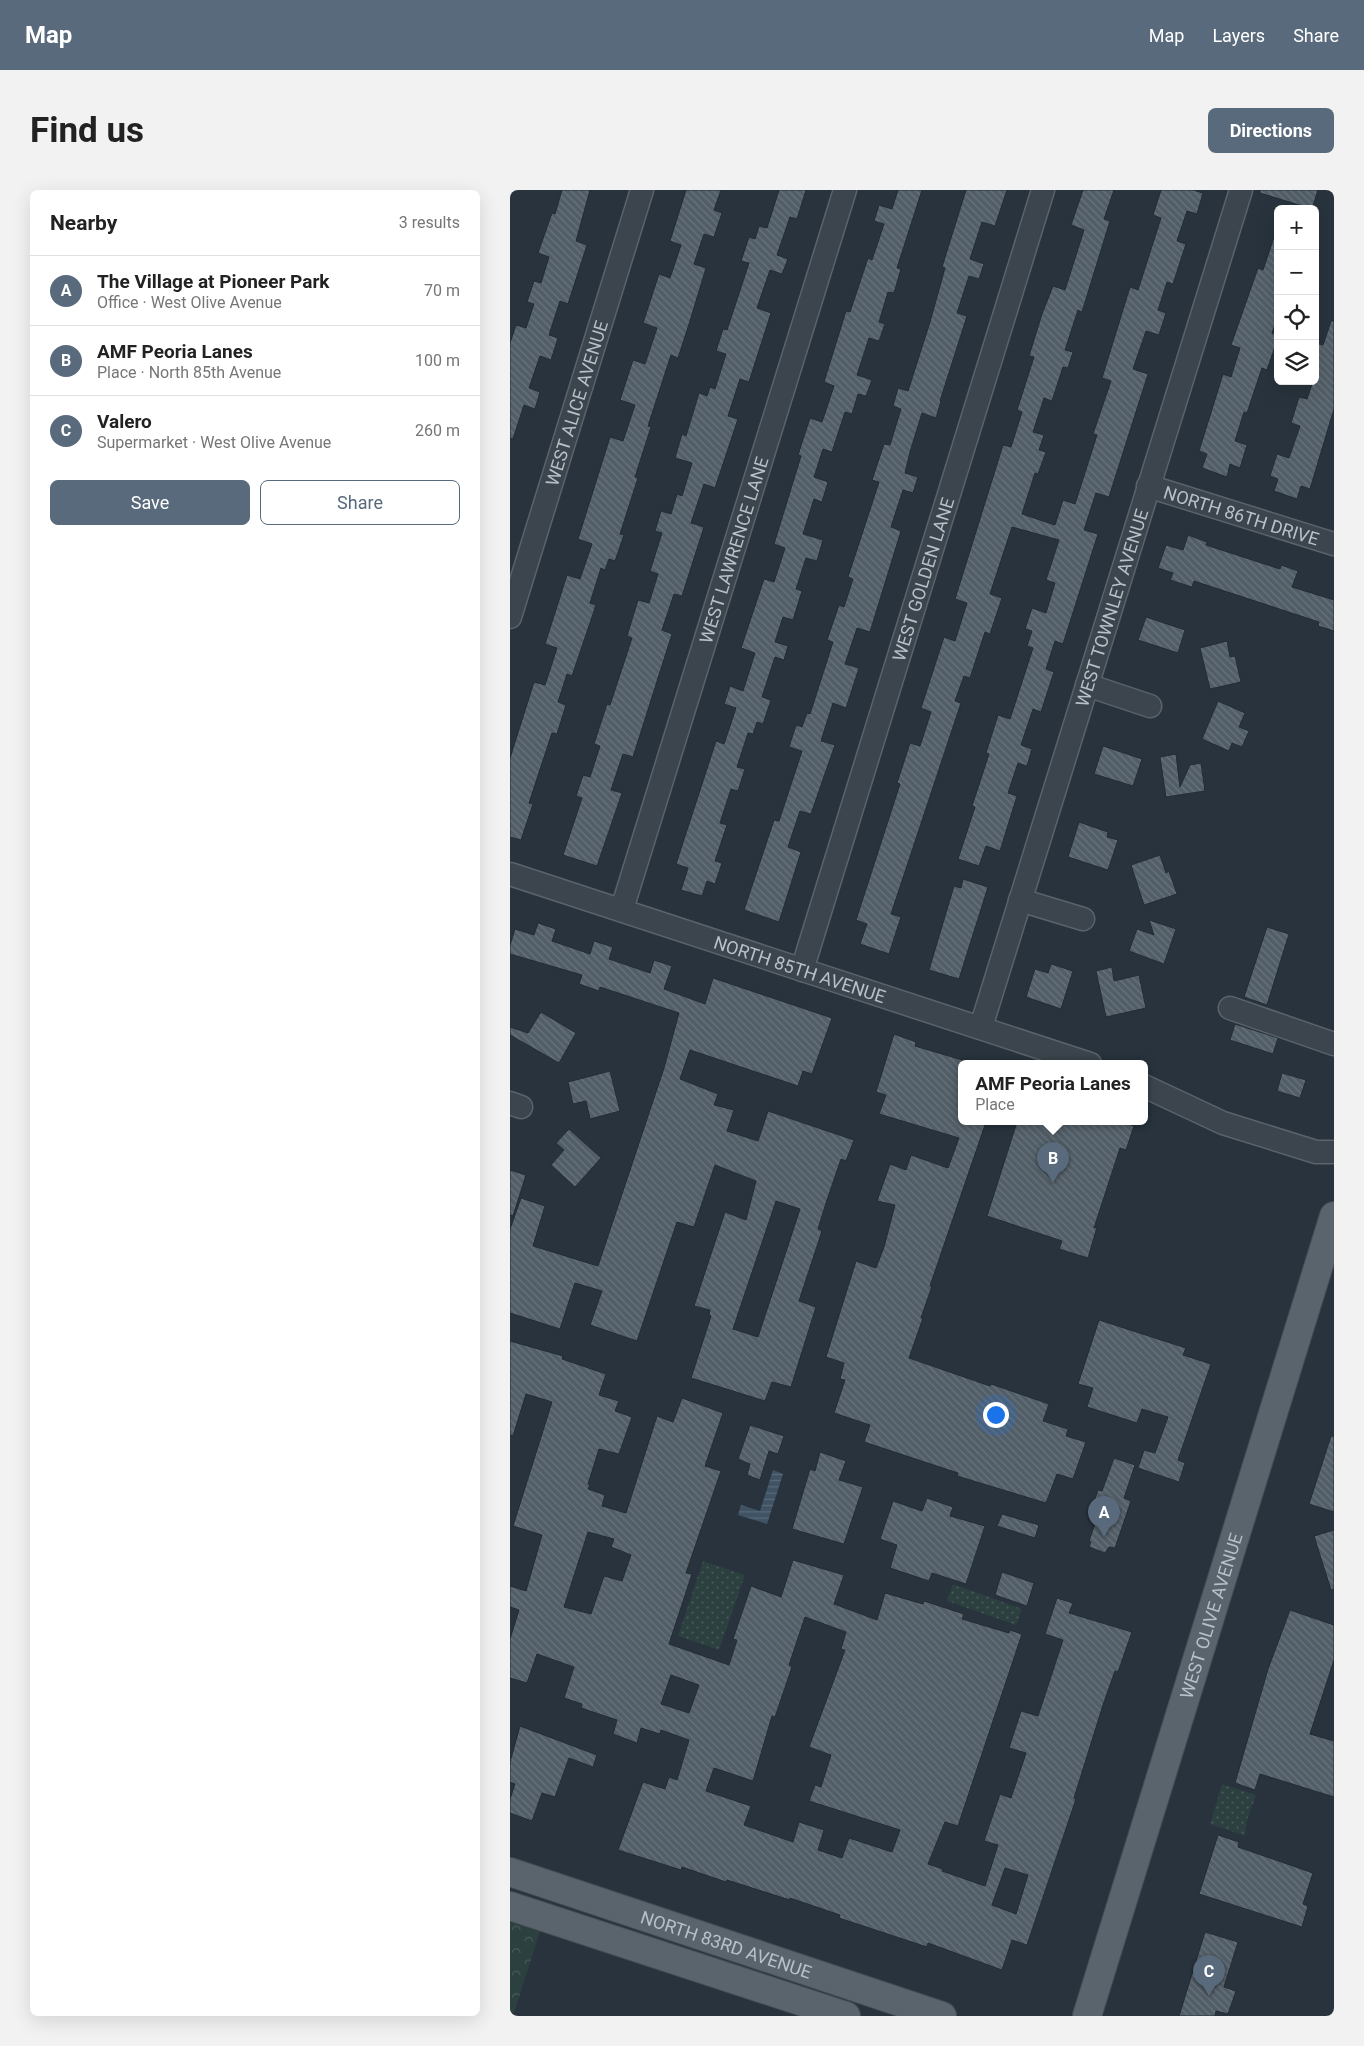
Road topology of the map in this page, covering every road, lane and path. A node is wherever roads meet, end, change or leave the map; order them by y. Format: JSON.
{"nodes":[{"id":1,"x":642,"y":190,"type":"edge"},
{"id":2,"x":845,"y":190,"type":"edge"},
{"id":3,"x":1043,"y":190,"type":"edge"},
{"id":4,"x":1241,"y":190,"type":"edge"},
{"id":5,"x":1148,"y":486,"type":"junction"},
{"id":6,"x":1332,"y":537,"type":"edge"},
{"id":7,"x":510,"y":618,"type":"edge"},
{"id":8,"x":1086,"y":685,"type":"junction"},
{"id":9,"x":1150,"y":706,"type":"dead end"},
{"id":10,"x":510,"y":874,"type":"edge"},
{"id":11,"x":1020,"y":900,"type":"junction"},
{"id":12,"x":622,"y":909,"type":"junction"},
{"id":13,"x":1083,"y":920,"type":"dead end"},
{"id":14,"x":802,"y":970,"type":"junction"},
{"id":15,"x":1230,"y":1008,"type":"dead end"},
{"id":16,"x":982,"y":1027,"type":"junction"},
{"id":17,"x":1334,"y":1044,"type":"edge"},
{"id":18,"x":1078,"y":1060,"type":"edge"},
{"id":19,"x":1148,"y":1088,"type":"edge"},
{"id":20,"x":1334,"y":1152,"type":"edge"},
{"id":21,"x":1334,"y":1216,"type":"edge"},
{"id":22,"x":510,"y":1872,"type":"edge"},
{"id":23,"x":586,"y":1898,"type":"junction"},
{"id":24,"x":510,"y":1906,"type":"edge"},
{"id":25,"x":576,"y":1928,"type":"junction"},
{"id":26,"x":846,"y":2016,"type":"edge"},
{"id":27,"x":942,"y":2016,"type":"edge"},
{"id":28,"x":1087,"y":2016,"type":"edge"}],
"edges":[{"from":1,"to":7,"type":"street","name":"WEST ALICE AVENUE"},
{"from":2,"to":12,"type":"street","name":"WEST LAWRENCE LANE"},
{"from":3,"to":14,"type":"street","name":"WEST GOLDEN LANE"},
{"from":4,"to":5,"type":"street","name":"WEST TOWNLEY AVENUE"},
{"from":5,"to":6,"type":"street","name":"NORTH 86TH DRIVE"},
{"from":5,"to":8,"type":"street","name":"WEST TOWNLEY AVENUE"},
{"from":8,"to":9,"type":"street"},
{"from":8,"to":11,"type":"street","name":"WEST TOWNLEY AVENUE"},
{"from":10,"to":12,"type":"street","name":"NORTH 85TH AVENUE"},
{"from":11,"to":13,"type":"street"},
{"from":11,"to":16,"type":"street","name":"WEST TOWNLEY AVENUE"},
{"from":12,"to":14,"type":"street","name":"NORTH 85TH AVENUE"},
{"from":14,"to":16,"type":"street","name":"NORTH 85TH AVENUE"},
{"from":15,"to":17,"type":"street"},
{"from":16,"to":18,"type":"street","name":"NORTH 85TH AVENUE"},
{"from":19,"to":20,"type":"street"},
{"from":21,"to":28,"type":"main road","name":"WEST OLIVE AVENUE"},
{"from":22,"to":23,"type":"main road","name":"NORTH 83RD AVENUE"},
{"from":23,"to":25,"type":"main road"},
{"from":23,"to":27,"type":"main road","name":"NORTH 83RD AVENUE"},
{"from":24,"to":25,"type":"main road","name":"NORTH 83RD AVENUE"},
{"from":25,"to":26,"type":"main road","name":"NORTH 83RD AVENUE"}]}
